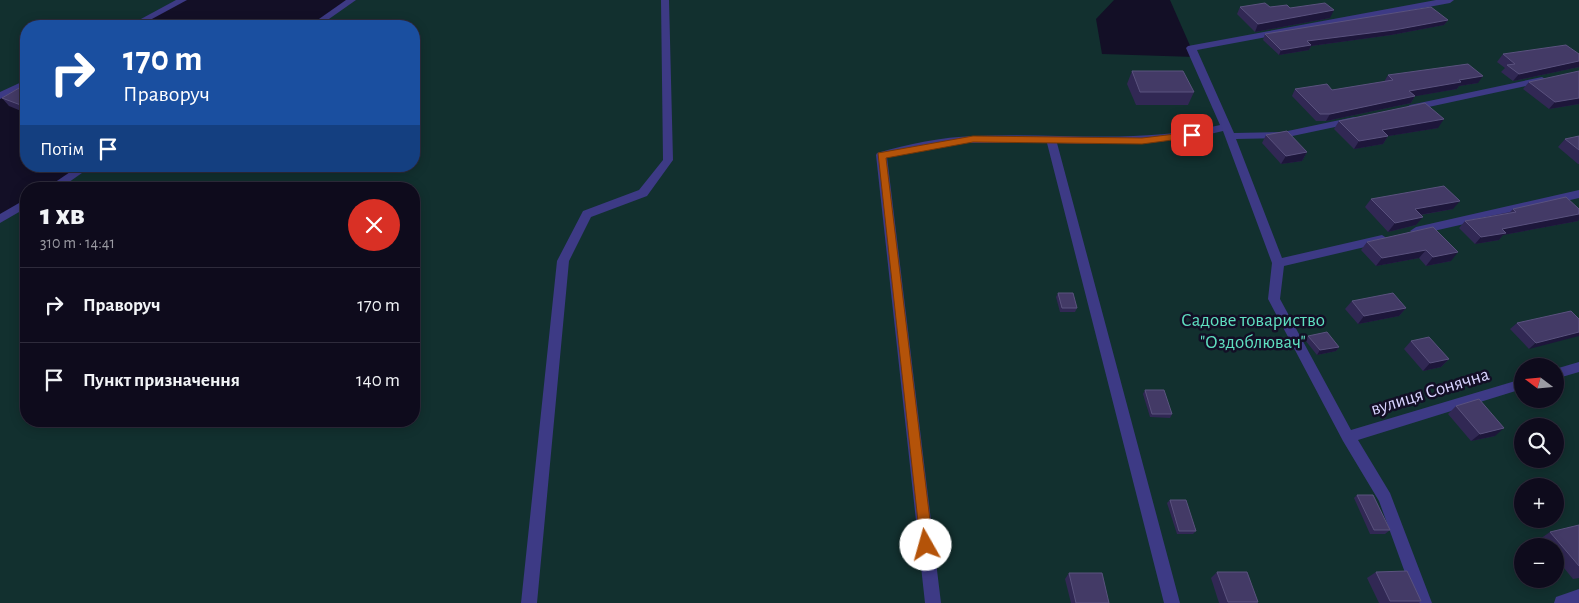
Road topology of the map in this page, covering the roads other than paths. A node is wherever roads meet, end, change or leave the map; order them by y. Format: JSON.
{"nodes":[{"id":1,"x":183,"y":0,"type":"edge"},
{"id":2,"x":352,"y":0,"type":"edge"},
{"id":3,"x":665,"y":0,"type":"edge"},
{"id":4,"x":1450,"y":0,"type":"edge"},
{"id":5,"x":145,"y":20,"type":"edge"},
{"id":6,"x":322,"y":20,"type":"edge"},
{"id":7,"x":1550,"y":78,"type":"edge"},
{"id":8,"x":20,"y":86,"type":"edge"},
{"id":9,"x":0,"y":96,"type":"edge"},
{"id":10,"x":1398,"y":111,"type":"edge"},
{"id":11,"x":1369,"y":117,"type":"edge"},
{"id":12,"x":1228,"y":132,"type":"junction"},
{"id":13,"x":1051,"y":140,"type":"junction"},
{"id":14,"x":77,"y":172,"type":"edge"},
{"id":15,"x":61,"y":182,"type":"edge"},
{"id":16,"x":1579,"y":194,"type":"edge"},
{"id":17,"x":20,"y":207,"type":"edge"},
{"id":18,"x":0,"y":219,"type":"edge"},
{"id":19,"x":1278,"y":263,"type":"junction"},
{"id":20,"x":1579,"y":367,"type":"edge"},
{"id":21,"x":1564,"y":371,"type":"edge"},
{"id":22,"x":1514,"y":386,"type":"edge"},
{"id":23,"x":1348,"y":437,"type":"junction"},
{"id":24,"x":1579,"y":597,"type":"edge"},
{"id":25,"x":529,"y":603,"type":"edge"},
{"id":26,"x":933,"y":603,"type":"edge"},
{"id":27,"x":1172,"y":603,"type":"edge"},
{"id":28,"x":1424,"y":603,"type":"edge"},
{"id":29,"x":1562,"y":603,"type":"edge"}],
"edges":[{"from":1,"to":5,"type":"street"},
{"from":2,"to":6,"type":"street"},
{"from":3,"to":25,"type":"street"},
{"from":4,"to":12,"type":"street"},
{"from":7,"to":10,"type":"street"},
{"from":8,"to":9,"type":"street"},
{"from":11,"to":12,"type":"street"},
{"from":12,"to":13,"type":"street"},
{"from":12,"to":19,"type":"street"},
{"from":13,"to":26,"type":"street"},
{"from":13,"to":27,"type":"street"},
{"from":14,"to":15,"type":"street"},
{"from":16,"to":19,"type":"street"},
{"from":17,"to":18,"type":"street"},
{"from":19,"to":23,"type":"street"},
{"from":20,"to":21,"type":"street"},
{"from":22,"to":23,"type":"street","name":"вулиця Сонячна"},
{"from":23,"to":28,"type":"street"},
{"from":24,"to":29,"type":"street"}]}
